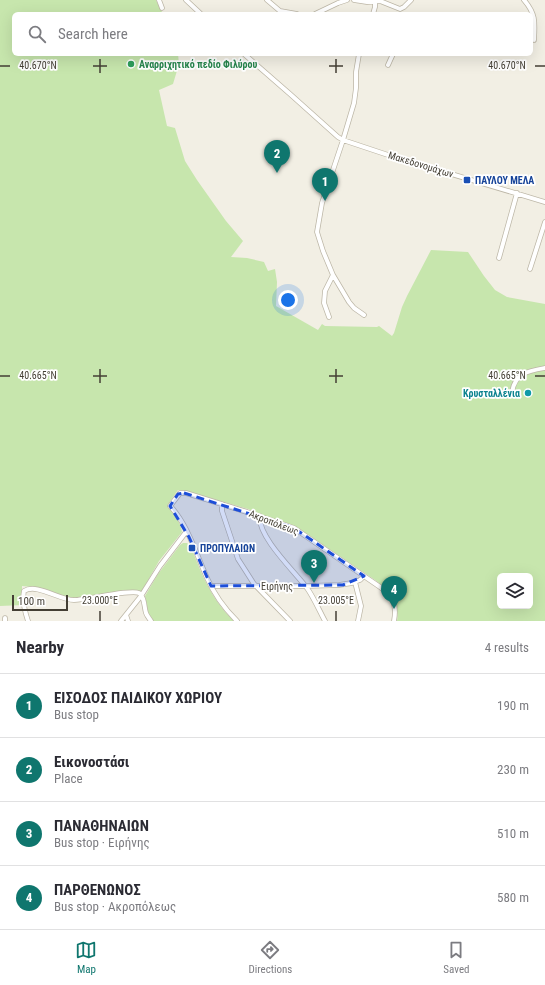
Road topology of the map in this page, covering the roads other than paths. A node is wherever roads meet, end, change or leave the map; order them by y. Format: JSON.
{"nodes":[{"id":1,"x":159,"y":0,"type":"edge"},
{"id":2,"x":186,"y":0,"type":"edge"},
{"id":3,"x":267,"y":0,"type":"edge"},
{"id":4,"x":348,"y":0,"type":"edge"},
{"id":5,"x":354,"y":0,"type":"edge"},
{"id":6,"x":375,"y":0,"type":"edge"},
{"id":7,"x":410,"y":0,"type":"edge"},
{"id":8,"x":524,"y":0,"type":"edge"},
{"id":9,"x":162,"y":8,"type":"dead end"},
{"id":10,"x":400,"y":9,"type":"junction"},
{"id":11,"x":199,"y":12,"type":"edge"},
{"id":12,"x":286,"y":12,"type":"edge"},
{"id":13,"x":320,"y":12,"type":"edge"},
{"id":14,"x":374,"y":12,"type":"edge"},
{"id":15,"x":401,"y":12,"type":"edge"},
{"id":16,"x":532,"y":12,"type":"edge"},
{"id":17,"x":533,"y":13,"type":"edge"},
{"id":18,"x":534,"y":40,"type":"dead end"},
{"id":19,"x":246,"y":56,"type":"edge"},
{"id":20,"x":359,"y":56,"type":"edge"},
{"id":21,"x":391,"y":56,"type":"edge"},
{"id":22,"x":388,"y":65,"type":"dead end"},
{"id":23,"x":343,"y":140,"type":"junction"},
{"id":24,"x":517,"y":193,"type":"junction"},
{"id":25,"x":545,"y":202,"type":"edge"},
{"id":26,"x":545,"y":222,"type":"edge"},
{"id":27,"x":499,"y":258,"type":"dead end"},
{"id":28,"x":530,"y":270,"type":"dead end"},
{"id":29,"x":333,"y":275,"type":"junction"},
{"id":30,"x":364,"y":315,"type":"dead end"},
{"id":31,"x":329,"y":317,"type":"dead end"},
{"id":32,"x":545,"y":368,"type":"edge"},
{"id":33,"x":512,"y":392,"type":"dead end"},
{"id":34,"x":222,"y":504,"type":"junction"},
{"id":35,"x":260,"y":516,"type":"junction"},
{"id":36,"x":186,"y":532,"type":"junction"},
{"id":37,"x":364,"y":576,"type":"junction"},
{"id":38,"x":355,"y":582,"type":"junction"},
{"id":39,"x":211,"y":586,"type":"junction"},
{"id":40,"x":305,"y":586,"type":"junction"},
{"id":41,"x":256,"y":587,"type":"junction"},
{"id":42,"x":141,"y":596,"type":"junction"},
{"id":43,"x":126,"y":615,"type":"junction"},
{"id":44,"x":28,"y":621,"type":"edge"},
{"id":45,"x":121,"y":621,"type":"edge"},
{"id":46,"x":128,"y":621,"type":"edge"},
{"id":47,"x":151,"y":621,"type":"edge"},
{"id":48,"x":237,"y":621,"type":"edge"},
{"id":49,"x":290,"y":621,"type":"edge"},
{"id":50,"x":325,"y":621,"type":"edge"},
{"id":51,"x":358,"y":621,"type":"edge"},
{"id":52,"x":394,"y":621,"type":"edge"}],
"edges":[{"from":1,"to":9,"type":"street"},
{"from":2,"to":11,"type":"street"},
{"from":3,"to":12,"type":"street"},
{"from":4,"to":13,"type":"street"},
{"from":5,"to":6,"type":"street"},
{"from":6,"to":10,"type":"street"},
{"from":6,"to":14,"type":"street"},
{"from":7,"to":10,"type":"street"},
{"from":8,"to":16,"type":"street"},
{"from":10,"to":15,"type":"street"},
{"from":17,"to":18,"type":"street"},
{"from":19,"to":23,"type":"street"},
{"from":20,"to":23,"type":"street"},
{"from":21,"to":22,"type":"street"},
{"from":23,"to":24,"type":"street","name":"Μακεδονομάχων"},
{"from":23,"to":29,"type":"street"},
{"from":24,"to":25,"type":"street","name":"Μακεδονομάχων"},
{"from":24,"to":27,"type":"street"},
{"from":26,"to":28,"type":"street"},
{"from":29,"to":30,"type":"street"},
{"from":29,"to":31,"type":"street"},
{"from":32,"to":33,"type":"street"},
{"from":34,"to":35,"type":"street","name":"Ακροπόλεως"},
{"from":34,"to":36,"type":"street","name":"Ακροπόλεως"},
{"from":34,"to":41,"type":"street"},
{"from":35,"to":37,"type":"street","name":"Ακροπόλεως"},
{"from":35,"to":40,"type":"street"},
{"from":36,"to":39,"type":"street"},
{"from":36,"to":42,"type":"street"},
{"from":37,"to":38,"type":"street","name":"Ειρήνης"},
{"from":37,"to":52,"type":"street","name":"Ακροπόλεως"},
{"from":38,"to":40,"type":"street","name":"Ειρήνης"},
{"from":38,"to":51,"type":"street"},
{"from":39,"to":41,"type":"street","name":"Ειρήνης"},
{"from":39,"to":48,"type":"street"},
{"from":40,"to":41,"type":"street","name":"Ειρήνης"},
{"from":40,"to":50,"type":"street"},
{"from":41,"to":49,"type":"street"},
{"from":42,"to":43,"type":"street"},
{"from":42,"to":44,"type":"street"},
{"from":42,"to":47,"type":"street"},
{"from":43,"to":45,"type":"street"},
{"from":43,"to":46,"type":"street"}]}
